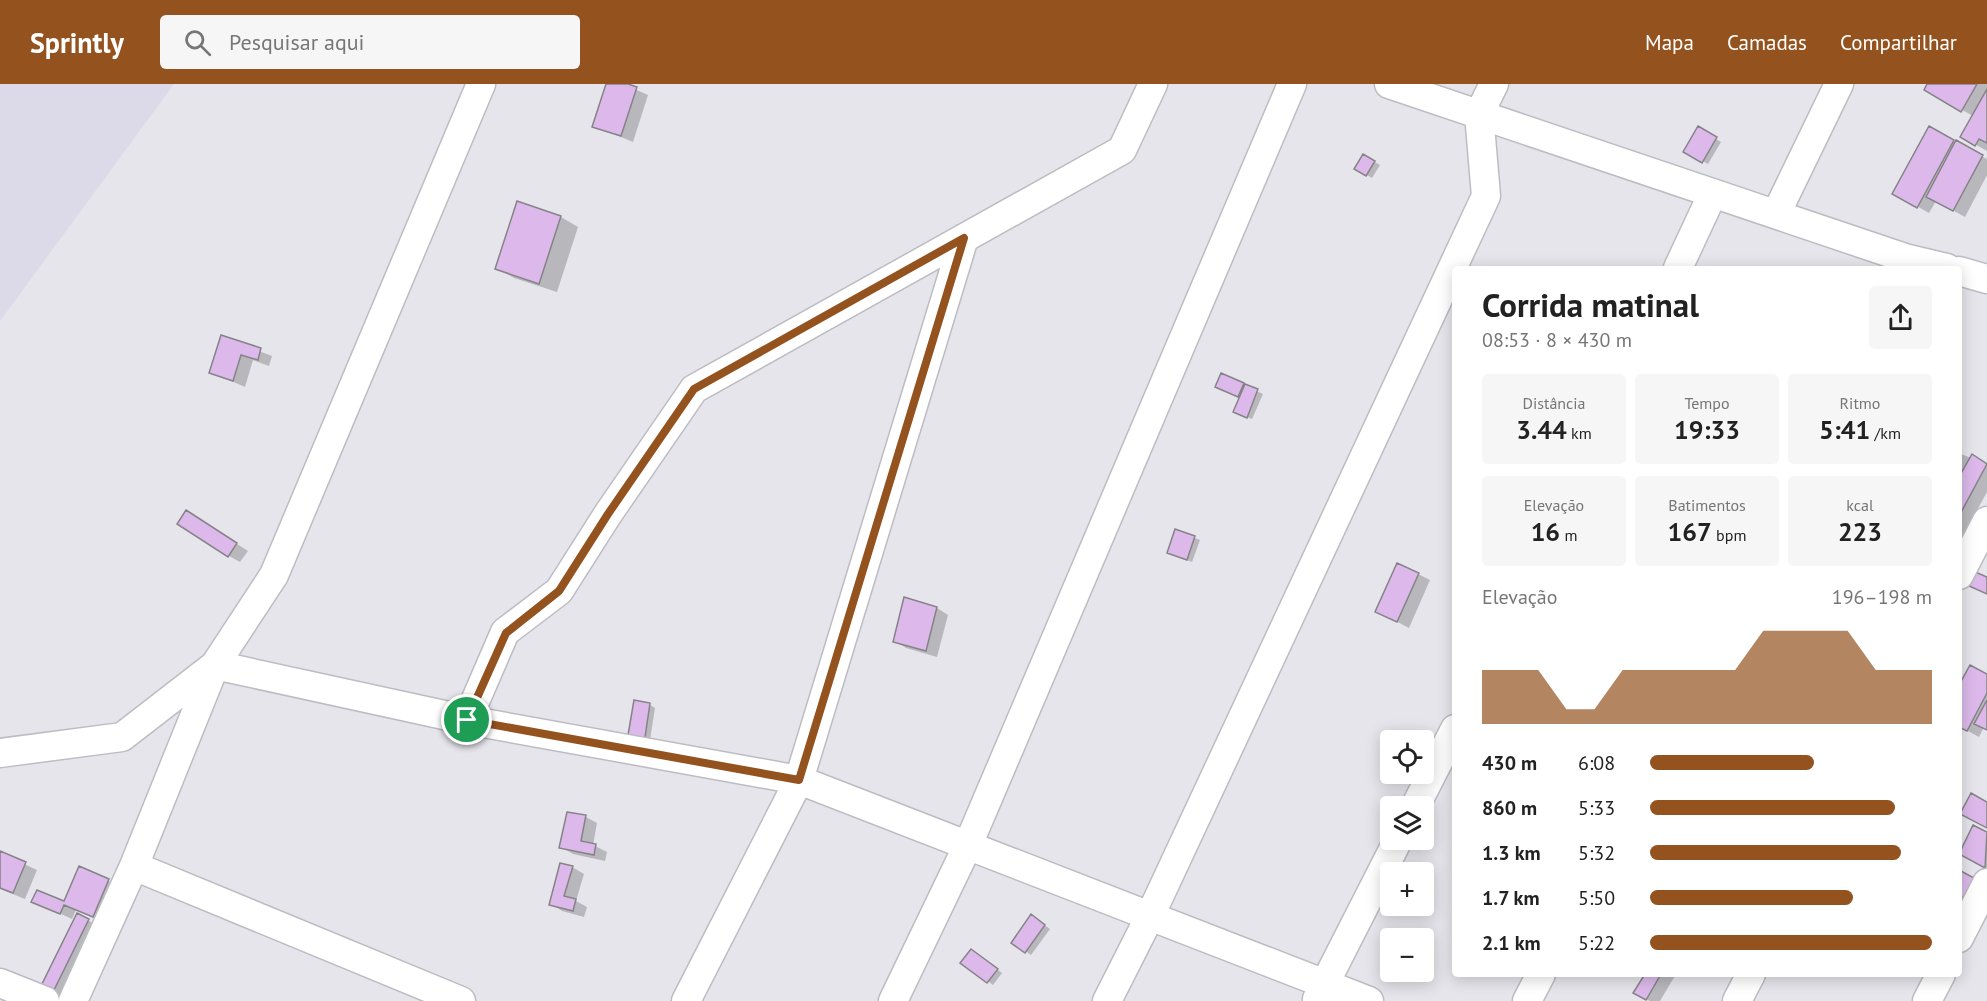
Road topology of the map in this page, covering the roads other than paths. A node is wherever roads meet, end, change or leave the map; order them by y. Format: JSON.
{"nodes":[{"id":1,"x":481,"y":84,"type":"edge"},
{"id":2,"x":1153,"y":84,"type":"edge"},
{"id":3,"x":1292,"y":84,"type":"edge"},
{"id":4,"x":1389,"y":84,"type":"edge"},
{"id":5,"x":1494,"y":84,"type":"edge"},
{"id":6,"x":1839,"y":84,"type":"edge"},
{"id":7,"x":1479,"y":114,"type":"junction"},
{"id":8,"x":1713,"y":193,"type":"junction"},
{"id":9,"x":1776,"y":214,"type":"junction"},
{"id":10,"x":964,"y":238,"type":"junction"},
{"id":11,"x":1902,"y":263,"type":"edge"},
{"id":12,"x":1453,"y":266,"type":"edge"},
{"id":13,"x":1679,"y":266,"type":"edge"},
{"id":14,"x":1929,"y":266,"type":"edge"},
{"id":15,"x":1452,"y":269,"type":"edge"},
{"id":16,"x":1962,"y":273,"type":"edge"},
{"id":17,"x":1987,"y":279,"type":"edge"},
{"id":18,"x":1987,"y":521,"type":"edge"},
{"id":19,"x":1962,"y":569,"type":"edge"},
{"id":20,"x":215,"y":665,"type":"junction"},
{"id":21,"x":467,"y":720,"type":"junction"},
{"id":22,"x":1452,"y":735,"type":"edge"},
{"id":23,"x":0,"y":753,"type":"edge"},
{"id":24,"x":799,"y":780,"type":"junction"},
{"id":25,"x":1421,"y":796,"type":"edge"},
{"id":26,"x":968,"y":845,"type":"junction"},
{"id":27,"x":1393,"y":850,"type":"edge"},
{"id":28,"x":134,"y":866,"type":"junction"},
{"id":29,"x":1987,"y":883,"type":"edge"},
{"id":30,"x":1150,"y":916,"type":"junction"},
{"id":31,"x":1962,"y":932,"type":"edge"},
{"id":32,"x":1539,"y":977,"type":"edge"},
{"id":33,"x":1750,"y":977,"type":"edge"},
{"id":34,"x":1939,"y":977,"type":"edge"},
{"id":35,"x":0,"y":983,"type":"edge"},
{"id":36,"x":1320,"y":992,"type":"edge"},
{"id":37,"x":45,"y":1001,"type":"edge"},
{"id":38,"x":73,"y":1001,"type":"edge"},
{"id":39,"x":460,"y":1001,"type":"edge"},
{"id":40,"x":686,"y":1001,"type":"edge"},
{"id":41,"x":893,"y":1001,"type":"edge"},
{"id":42,"x":1107,"y":1001,"type":"edge"},
{"id":43,"x":1369,"y":1001,"type":"edge"},
{"id":44,"x":1527,"y":1001,"type":"edge"},
{"id":45,"x":1737,"y":1001,"type":"edge"},
{"id":46,"x":1927,"y":1001,"type":"edge"}],
"edges":[{"from":1,"to":20,"type":"street"},
{"from":2,"to":10,"type":"street"},
{"from":3,"to":26,"type":"street"},
{"from":4,"to":7,"type":"street"},
{"from":5,"to":7,"type":"street"},
{"from":6,"to":9,"type":"street"},
{"from":7,"to":8,"type":"street"},
{"from":7,"to":12,"type":"street"},
{"from":8,"to":9,"type":"street"},
{"from":8,"to":13,"type":"street"},
{"from":9,"to":11,"type":"street"},
{"from":10,"to":21,"type":"street"},
{"from":10,"to":24,"type":"street"},
{"from":11,"to":14,"type":"street"},
{"from":15,"to":30,"type":"street"},
{"from":16,"to":17,"type":"street"},
{"from":18,"to":19,"type":"street"},
{"from":20,"to":21,"type":"street"},
{"from":20,"to":23,"type":"street"},
{"from":20,"to":28,"type":"street"},
{"from":21,"to":24,"type":"street"},
{"from":22,"to":25,"type":"street"},
{"from":24,"to":26,"type":"street"},
{"from":24,"to":40,"type":"street"},
{"from":26,"to":30,"type":"street"},
{"from":26,"to":41,"type":"street"},
{"from":27,"to":36,"type":"street"},
{"from":28,"to":38,"type":"street"},
{"from":28,"to":39,"type":"street"},
{"from":29,"to":31,"type":"street"},
{"from":30,"to":36,"type":"street"},
{"from":30,"to":42,"type":"street"},
{"from":32,"to":44,"type":"street"},
{"from":33,"to":45,"type":"street"},
{"from":34,"to":46,"type":"street"},
{"from":35,"to":37,"type":"street"},
{"from":36,"to":43,"type":"street"}]}
